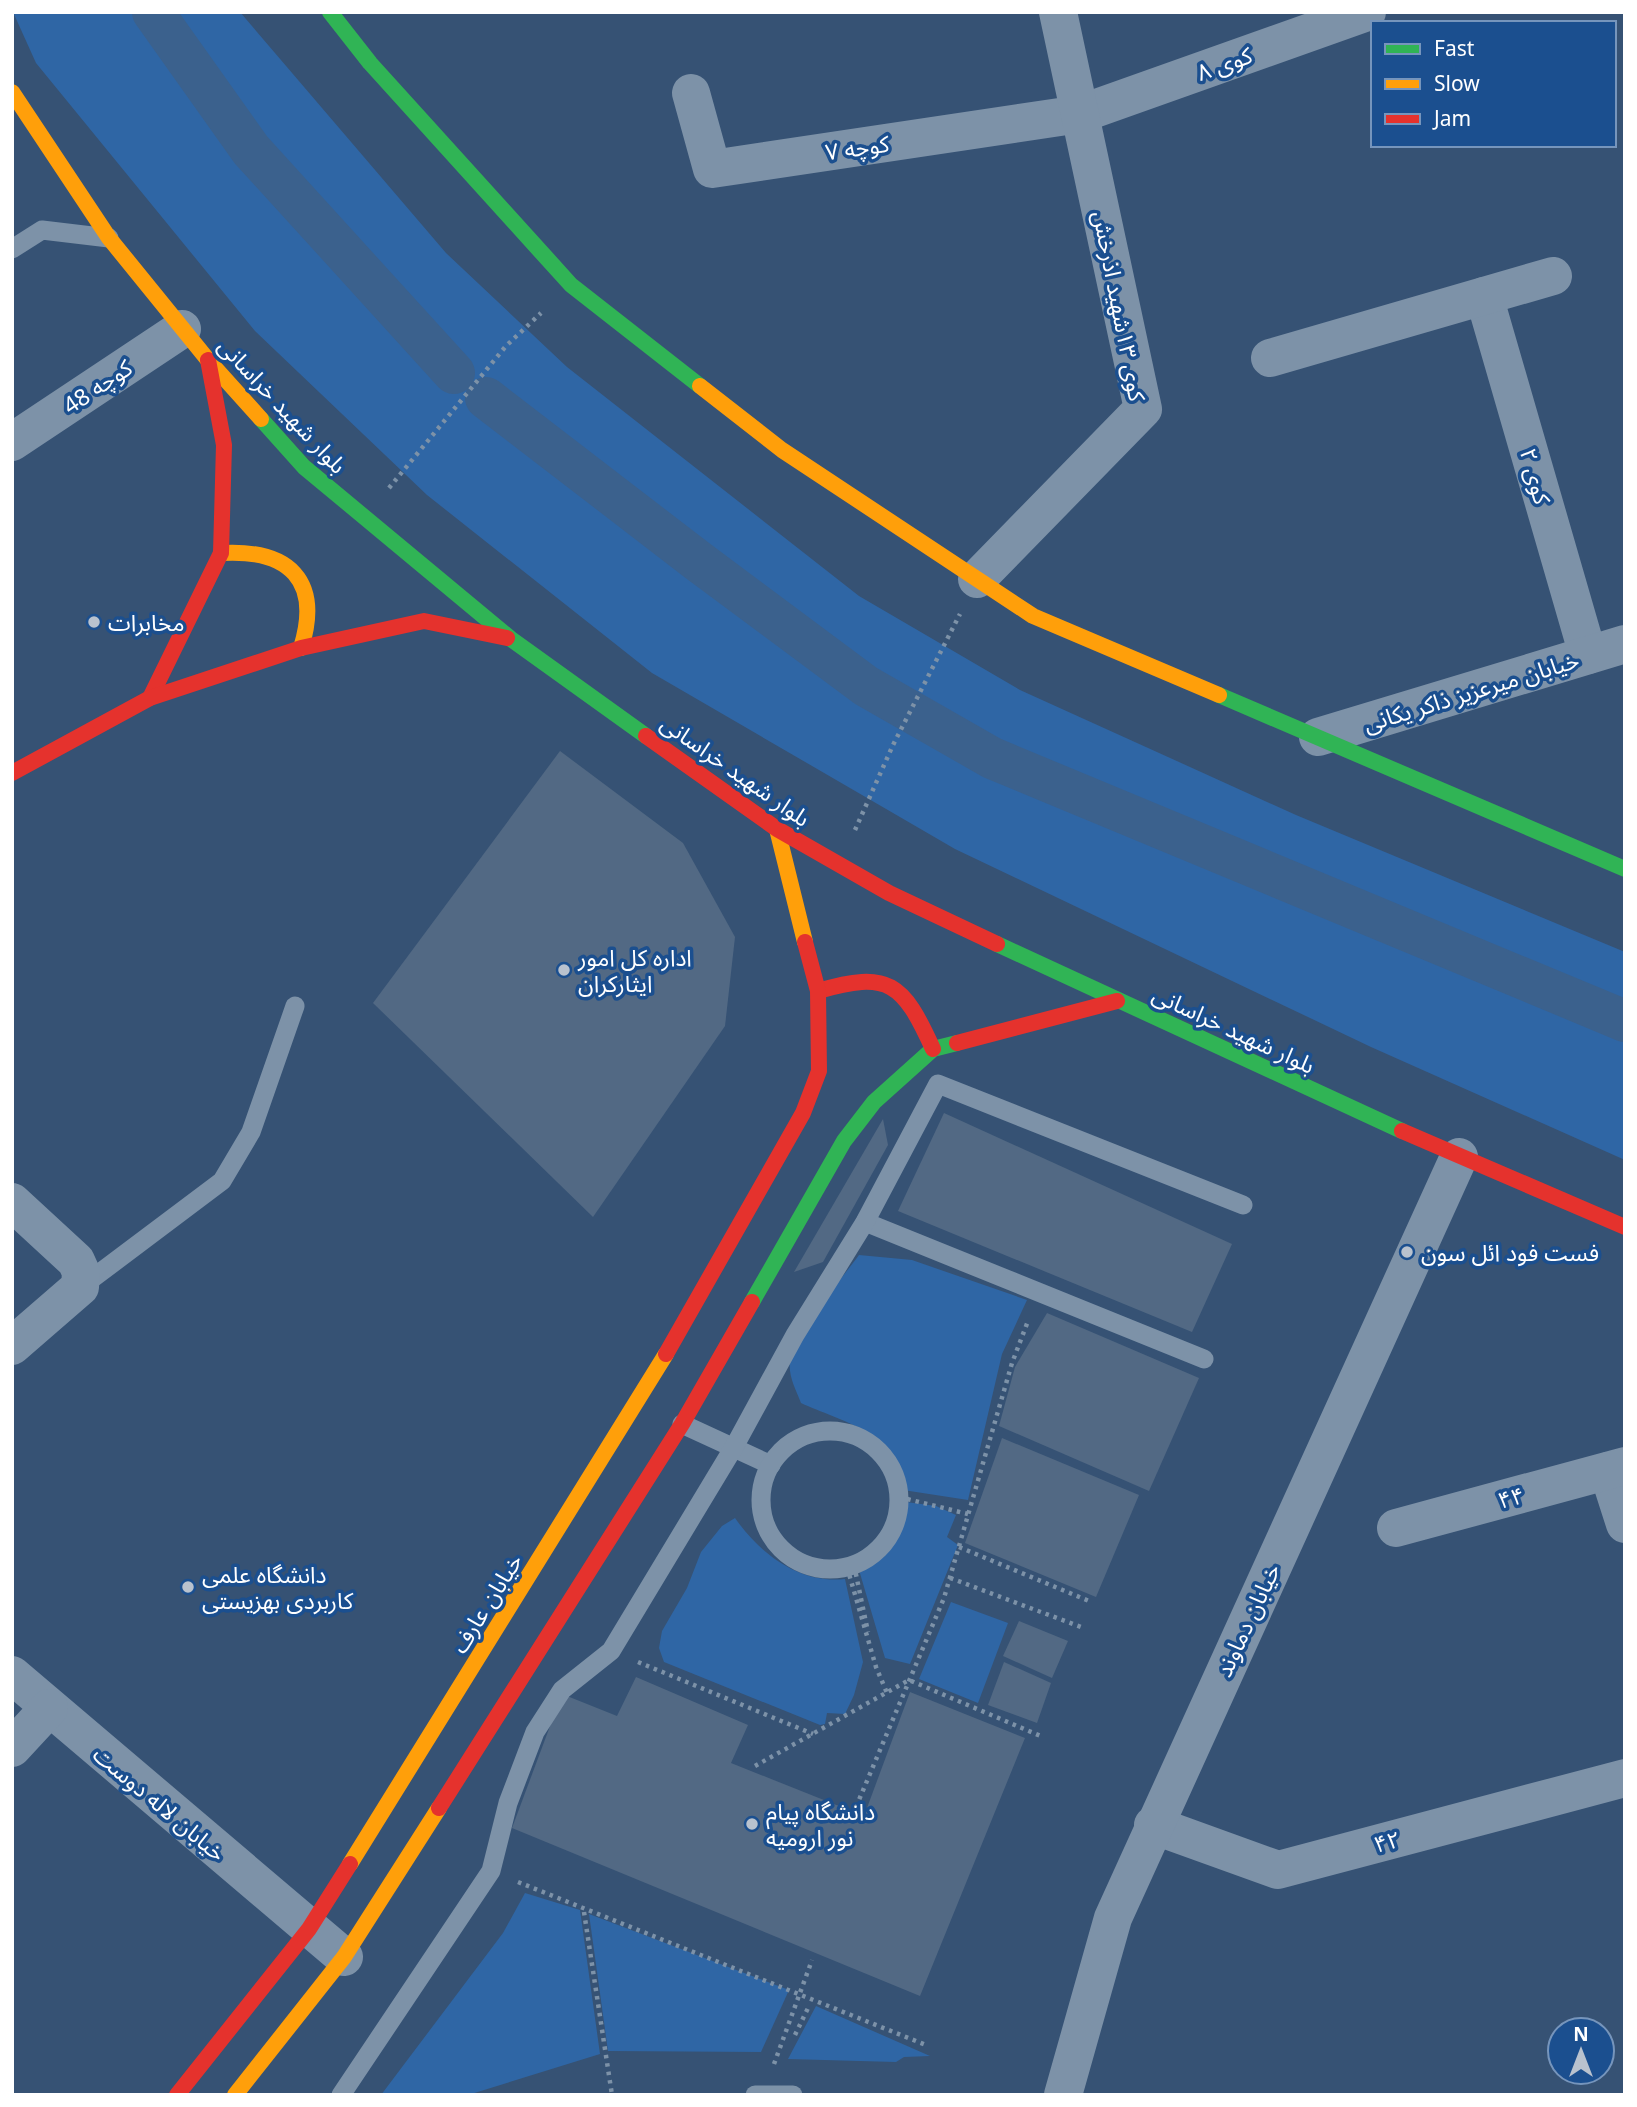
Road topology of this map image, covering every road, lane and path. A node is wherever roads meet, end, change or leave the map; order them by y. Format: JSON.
{"nodes":[{"id":1,"x":330,"y":12,"type":"edge"},
{"id":2,"x":1058,"y":12,"type":"edge"},
{"id":3,"x":1367,"y":12,"type":"edge"},
{"id":4,"x":12,"y":92,"type":"edge"},
{"id":5,"x":691,"y":93,"type":"dead end"},
{"id":6,"x":1080,"y":114,"type":"junction"},
{"id":7,"x":108,"y":238,"type":"junction"},
{"id":8,"x":12,"y":249,"type":"edge"},
{"id":9,"x":1553,"y":276,"type":"dead end"},
{"id":10,"x":571,"y":285,"type":"junction"},
{"id":11,"x":1484,"y":296,"type":"junction"},
{"id":12,"x":182,"y":329,"type":"junction"},
{"id":13,"x":1270,"y":358,"type":"dead end"},
{"id":14,"x":208,"y":360,"type":"junction"},
{"id":15,"x":12,"y":442,"type":"edge"},
{"id":16,"x":364,"y":519,"type":"junction"},
{"id":17,"x":221,"y":553,"type":"junction"},
{"id":18,"x":977,"y":579,"type":"junction"},
{"id":19,"x":512,"y":639,"type":"junction"},
{"id":20,"x":1625,"y":644,"type":"edge"},
{"id":21,"x":301,"y":648,"type":"junction"},
{"id":22,"x":1588,"y":655,"type":"junction"},
{"id":23,"x":150,"y":698,"type":"junction"},
{"id":24,"x":1318,"y":737,"type":"junction"},
{"id":25,"x":12,"y":773,"type":"edge"},
{"id":26,"x":777,"y":830,"type":"junction"},
{"id":27,"x":839,"y":866,"type":"junction"},
{"id":28,"x":1625,"y":869,"type":"edge"},
{"id":29,"x":818,"y":992,"type":"junction"},
{"id":30,"x":1117,"y":1001,"type":"junction"},
{"id":31,"x":295,"y":1006,"type":"dead end"},
{"id":32,"x":933,"y":1049,"type":"junction"},
{"id":33,"x":1459,"y":1157,"type":"junction"},
{"id":34,"x":12,"y":1202,"type":"edge"},
{"id":35,"x":1243,"y":1205,"type":"dead end"},
{"id":36,"x":865,"y":1222,"type":"junction"},
{"id":37,"x":1625,"y":1227,"type":"edge"},
{"id":38,"x":80,"y":1287,"type":"junction"},
{"id":39,"x":1038,"y":1294,"type":"junction"},
{"id":40,"x":12,"y":1346,"type":"edge"},
{"id":41,"x":1204,"y":1359,"type":"dead end"},
{"id":42,"x":682,"y":1424,"type":"junction"},
{"id":43,"x":734,"y":1447,"type":"junction"},
{"id":44,"x":771,"y":1465,"type":"junction"},
{"id":45,"x":1617,"y":1469,"type":"edge"},
{"id":46,"x":899,"y":1497,"type":"junction"},
{"id":47,"x":968,"y":1514,"type":"junction"},
{"id":48,"x":1625,"y":1524,"type":"edge"},
{"id":49,"x":1396,"y":1528,"type":"dead end"},
{"id":50,"x":959,"y":1547,"type":"junction"},
{"id":51,"x":851,"y":1566,"type":"junction"},
{"id":52,"x":950,"y":1578,"type":"junction"},
{"id":53,"x":1089,"y":1601,"type":"dead end"},
{"id":54,"x":1081,"y":1627,"type":"dead end"},
{"id":55,"x":611,"y":1651,"type":"junction"},
{"id":56,"x":12,"y":1675,"type":"edge"},
{"id":57,"x":909,"y":1680,"type":"junction"},
{"id":58,"x":887,"y":1692,"type":"junction"},
{"id":59,"x":49,"y":1708,"type":"junction"},
{"id":60,"x":813,"y":1734,"type":"junction"},
{"id":61,"x":1043,"y":1737,"type":"dead end"},
{"id":62,"x":12,"y":1748,"type":"edge"},
{"id":63,"x":755,"y":1766,"type":"dead end"},
{"id":64,"x":1625,"y":1778,"type":"edge"},
{"id":65,"x":856,"y":1807,"type":"dead end"},
{"id":66,"x":1153,"y":1825,"type":"junction"},
{"id":67,"x":491,"y":1871,"type":"junction"},
{"id":68,"x":309,"y":1929,"type":"junction"},
{"id":69,"x":344,"y":1957,"type":"junction"},
{"id":70,"x":812,"y":1960,"type":"dead end"},
{"id":71,"x":801,"y":1995,"type":"junction"},
{"id":72,"x":810,"y":2006,"type":"dead end"},
{"id":73,"x":794,"y":2035,"type":"dead end"},
{"id":74,"x":926,"y":2045,"type":"dead end"},
{"id":75,"x":604,"y":2050,"type":"dead end"},
{"id":76,"x":762,"y":2094,"type":"edge"},
{"id":77,"x":177,"y":2095,"type":"edge"},
{"id":78,"x":235,"y":2095,"type":"edge"},
{"id":79,"x":341,"y":2095,"type":"edge"},
{"id":80,"x":612,"y":2095,"type":"edge"},
{"id":81,"x":755,"y":2095,"type":"edge"},
{"id":82,"x":793,"y":2095,"type":"edge"},
{"id":83,"x":1063,"y":2095,"type":"edge"}],
"edges":[{"from":1,"to":10,"type":"main road"},
{"from":2,"to":6,"type":"street","name":"کوی ۱۳شهید اذرخش"},
{"from":3,"to":6,"type":"street","name":"کوی ۸"},
{"from":4,"to":7,"type":"main road","name":"بلوار شهید خراسانی"},
{"from":5,"to":6,"type":"street","name":"کوچه ۷"},
{"from":6,"to":18,"type":"street","name":"کوی ۱۳شهید اذرخش"},
{"from":7,"to":8,"type":"lane"},
{"from":7,"to":12,"type":"main road","name":"بلوار شهید خراسانی"},
{"from":9,"to":11,"type":"street"},
{"from":10,"to":16,"type":"path"},
{"from":10,"to":18,"type":"main road"},
{"from":11,"to":13,"type":"street"},
{"from":11,"to":22,"type":"street","name":"کوی ۲"},
{"from":12,"to":14,"type":"main road","name":"بلوار شهید خراسانی"},
{"from":12,"to":15,"type":"street","name":"کوچه 48"},
{"from":14,"to":16,"type":"main road","name":"بلوار شهید خراسانی"},
{"from":14,"to":17,"type":"main road"},
{"from":16,"to":19,"type":"main road","name":"بلوار شهید خراسانی"},
{"from":17,"to":21,"type":"main road"},
{"from":17,"to":23,"type":"main road"},
{"from":18,"to":24,"type":"main road"},
{"from":18,"to":27,"type":"path"},
{"from":19,"to":21,"type":"main road"},
{"from":19,"to":26,"type":"main road","name":"بلوار شهید خراسانی"},
{"from":20,"to":22,"type":"street","name":"خیابان میرعزیز ذاکر یکانی"},
{"from":21,"to":23,"type":"main road"},
{"from":22,"to":24,"type":"street","name":"خیابان میرعزیز ذاکر یکانی"},
{"from":23,"to":25,"type":"main road"},
{"from":24,"to":28,"type":"main road"},
{"from":26,"to":27,"type":"main road","name":"بلوار شهید خراسانی"},
{"from":26,"to":29,"type":"main road","name":"خیابان عارف"},
{"from":27,"to":30,"type":"main road","name":"بلوار شهید خراسانی"},
{"from":29,"to":32,"type":"main road"},
{"from":29,"to":68,"type":"main road","name":"خیابان عارف"},
{"from":30,"to":32,"type":"main road"},
{"from":30,"to":33,"type":"main road","name":"بلوار شهید خراسانی"},
{"from":31,"to":38,"type":"lane"},
{"from":32,"to":42,"type":"main road"},
{"from":33,"to":37,"type":"main road","name":"بلوار شهید خراسانی"},
{"from":33,"to":66,"type":"street","name":"خیابان دماوند"},
{"from":34,"to":38,"type":"street"},
{"from":35,"to":36,"type":"lane"},
{"from":36,"to":39,"type":"lane"},
{"from":36,"to":43,"type":"lane"},
{"from":38,"to":40,"type":"street"},
{"from":39,"to":41,"type":"lane"},
{"from":39,"to":47,"type":"path"},
{"from":42,"to":43,"type":"lane"},
{"from":42,"to":69,"type":"main road"},
{"from":43,"to":44,"type":"lane"},
{"from":43,"to":55,"type":"lane"},
{"from":44,"to":46,"type":"lane"},
{"from":44,"to":51,"type":"lane"},
{"from":45,"to":48,"type":"street"},
{"from":45,"to":49,"type":"street","name":"۴۴"},
{"from":46,"to":47,"type":"path"},
{"from":46,"to":51,"type":"lane"},
{"from":47,"to":50,"type":"path"},
{"from":50,"to":52,"type":"path"},
{"from":50,"to":53,"type":"path"},
{"from":51,"to":58,"type":"path"},
{"from":52,"to":54,"type":"path"},
{"from":52,"to":57,"type":"path"},
{"from":55,"to":60,"type":"path"},
{"from":55,"to":67,"type":"lane"},
{"from":56,"to":59,"type":"street","name":"خیابان لاله دوست"},
{"from":57,"to":58,"type":"path"},
{"from":57,"to":61,"type":"path"},
{"from":57,"to":65,"type":"path"},
{"from":58,"to":60,"type":"path"},
{"from":59,"to":62,"type":"street"},
{"from":59,"to":68,"type":"street","name":"خیابان لاله دوست"},
{"from":60,"to":63,"type":"path"},
{"from":64,"to":66,"type":"street","name":"۴۲"},
{"from":66,"to":83,"type":"street","name":"خیابان دماوند"},
{"from":67,"to":71,"type":"path"},
{"from":67,"to":79,"type":"lane"},
{"from":68,"to":69,"type":"street","name":"خیابان لاله دوست"},
{"from":68,"to":77,"type":"main road","name":"خیابان عارف"},
{"from":69,"to":78,"type":"main road"},
{"from":70,"to":71,"type":"path"},
{"from":71,"to":74,"type":"path"},
{"from":71,"to":76,"type":"path"},
{"from":72,"to":73,"type":"path"},
{"from":75,"to":80,"type":"path"},
{"from":76,"to":81,"type":"lane"},
{"from":76,"to":82,"type":"lane"}]}
